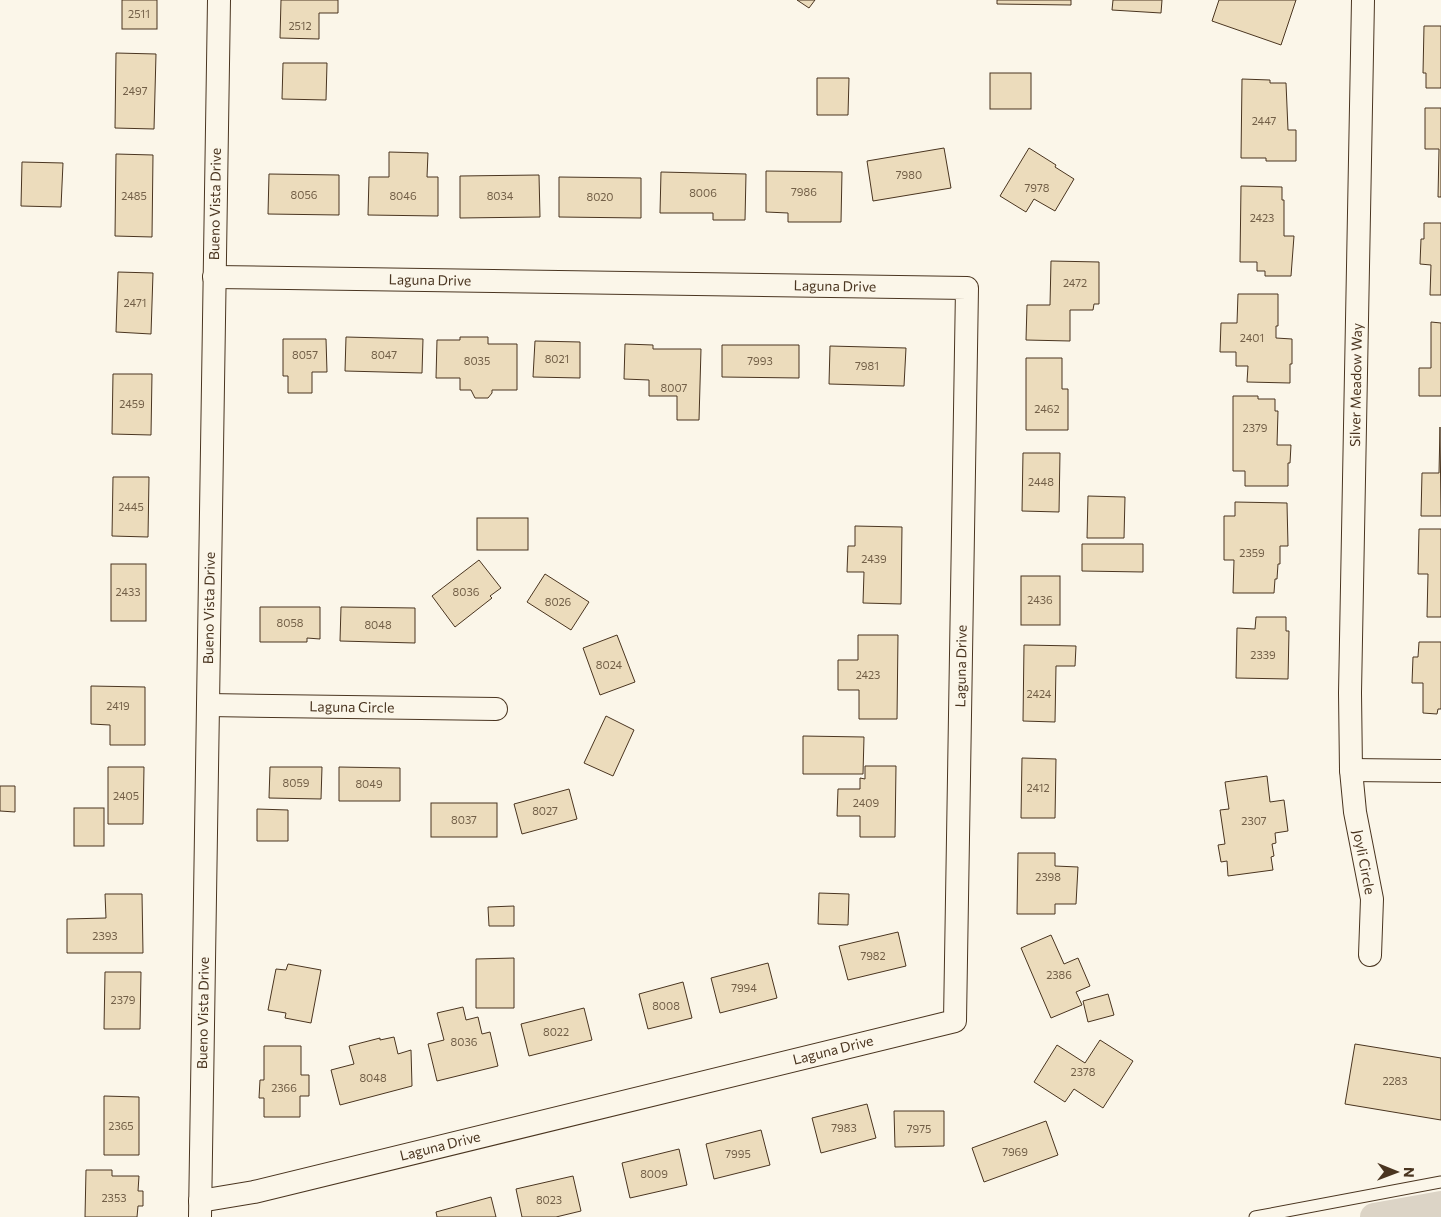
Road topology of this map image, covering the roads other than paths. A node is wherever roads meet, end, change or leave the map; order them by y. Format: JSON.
{"nodes":[{"id":1,"x":219,"y":0,"type":"edge"},
{"id":2,"x":1363,"y":0,"type":"edge"},
{"id":3,"x":214,"y":277,"type":"junction"},
{"id":4,"x":208,"y":706,"type":"junction"},
{"id":5,"x":496,"y":708,"type":"dead end"},
{"id":6,"x":1351,"y":770,"type":"junction"},
{"id":7,"x":1441,"y":772,"type":"edge"},
{"id":8,"x":1370,"y":955,"type":"dead end"},
{"id":9,"x":1441,"y":1182,"type":"edge"},
{"id":10,"x":200,"y":1209,"type":"edge"},
{"id":11,"x":1255,"y":1217,"type":"edge"}],
"edges":[{"from":1,"to":3,"type":"street","name":"Bueno Vista Drive"},
{"from":2,"to":6,"type":"street","name":"Silver Meadow Way"},
{"from":3,"to":4,"type":"street","name":"Bueno Vista Drive"},
{"from":3,"to":10,"type":"street","name":"Laguna Drive"},
{"from":4,"to":5,"type":"street","name":"Laguna Circle"},
{"from":4,"to":10,"type":"street","name":"Bueno Vista Drive"},
{"from":6,"to":7,"type":"street"},
{"from":6,"to":8,"type":"street","name":"Joyli Circle"},
{"from":9,"to":11,"type":"lane"}]}
